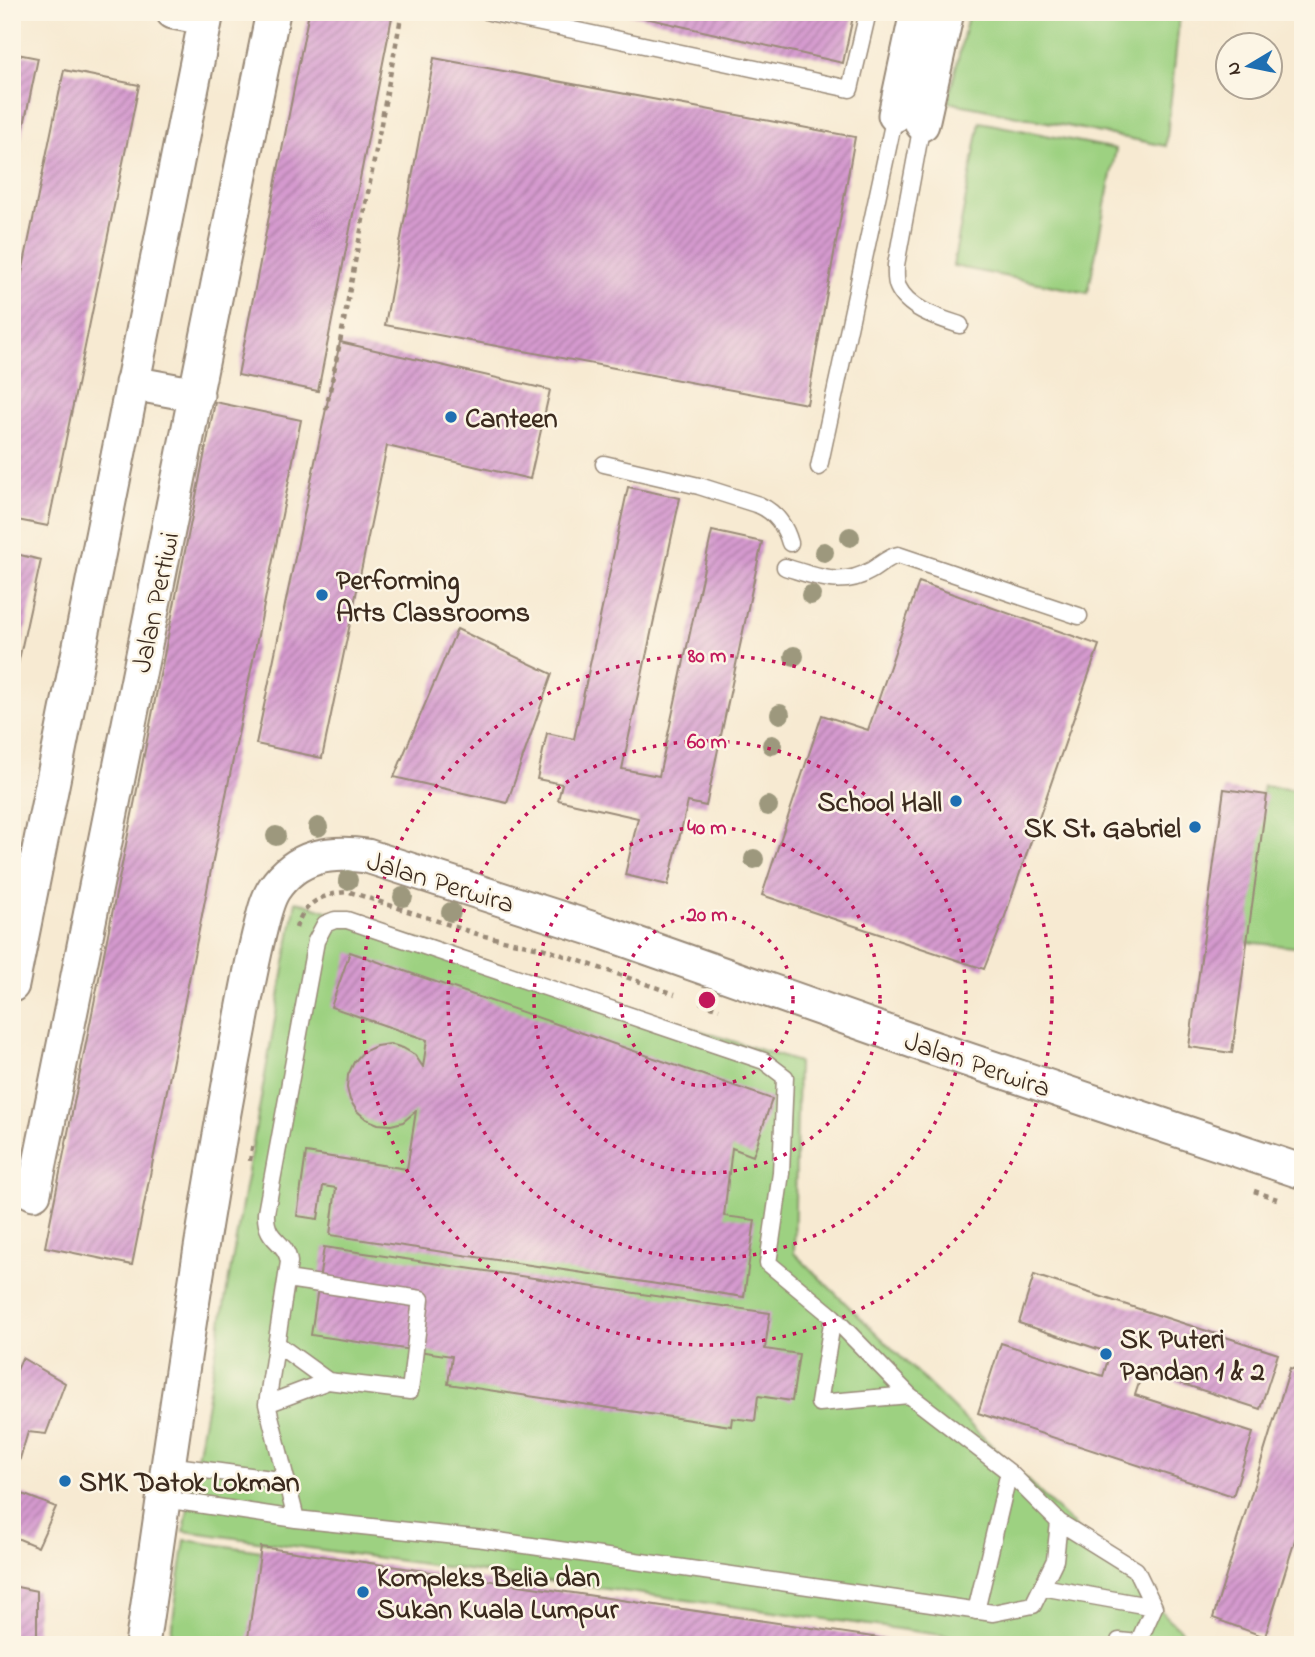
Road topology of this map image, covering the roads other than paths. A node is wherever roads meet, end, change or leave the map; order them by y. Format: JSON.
{"nodes":[{"id":1,"x":273,"y":12,"type":"edge"},
{"id":2,"x":489,"y":12,"type":"edge"},
{"id":3,"x":868,"y":12,"type":"edge"},
{"id":4,"x":917,"y":12,"type":"edge"},
{"id":5,"x":947,"y":12,"type":"edge"},
{"id":6,"x":195,"y":14,"type":"edge"},
{"id":7,"x":908,"y":120,"type":"junction"},
{"id":8,"x":960,"y":325,"type":"dead end"},
{"id":9,"x":132,"y":383,"type":"junction"},
{"id":10,"x":197,"y":396,"type":"junction"},
{"id":11,"x":604,"y":464,"type":"dead end"},
{"id":12,"x":819,"y":467,"type":"dead end"},
{"id":13,"x":790,"y":543,"type":"dead end"},
{"id":14,"x":785,"y":567,"type":"dead end"},
{"id":15,"x":1079,"y":616,"type":"dead end"},
{"id":16,"x":12,"y":985,"type":"edge"},
{"id":17,"x":1303,"y":1172,"type":"edge"},
{"id":18,"x":23,"y":1187,"type":"edge"},
{"id":19,"x":286,"y":1279,"type":"junction"},
{"id":20,"x":833,"y":1317,"type":"junction"},
{"id":21,"x":277,"y":1344,"type":"junction"},
{"id":22,"x":328,"y":1381,"type":"junction"},
{"id":23,"x":909,"y":1395,"type":"junction"},
{"id":24,"x":267,"y":1404,"type":"junction"},
{"id":25,"x":168,"y":1465,"type":"junction"},
{"id":26,"x":1009,"y":1472,"type":"junction"},
{"id":27,"x":287,"y":1481,"type":"junction"},
{"id":28,"x":164,"y":1499,"type":"junction"},
{"id":29,"x":296,"y":1519,"type":"junction"},
{"id":30,"x":1059,"y":1522,"type":"junction"},
{"id":31,"x":1042,"y":1587,"type":"junction"},
{"id":32,"x":1154,"y":1607,"type":"junction"},
{"id":33,"x":976,"y":1611,"type":"junction"},
{"id":34,"x":1119,"y":1641,"type":"dead end"},
{"id":35,"x":142,"y":1645,"type":"edge"}],
"edges":[{"from":1,"to":10,"type":"street","name":"Jalan Pertiwi"},
{"from":2,"to":3,"type":"lane"},
{"from":4,"to":7,"type":"street"},
{"from":5,"to":7,"type":"street"},
{"from":6,"to":9,"type":"street"},
{"from":7,"to":8,"type":"lane"},
{"from":7,"to":12,"type":"lane"},
{"from":9,"to":10,"type":"street"},
{"from":9,"to":16,"type":"street"},
{"from":10,"to":18,"type":"street","name":"Jalan Pertiwi"},
{"from":11,"to":13,"type":"lane"},
{"from":14,"to":15,"type":"lane"},
{"from":17,"to":25,"type":"street","name":"Jalan Perwira"},
{"from":19,"to":20,"type":"lane"},
{"from":19,"to":21,"type":"lane"},
{"from":19,"to":22,"type":"lane"},
{"from":20,"to":23,"type":"lane"},
{"from":20,"to":23,"type":"lane"},
{"from":21,"to":22,"type":"lane"},
{"from":21,"to":24,"type":"lane"},
{"from":22,"to":24,"type":"lane"},
{"from":23,"to":26,"type":"lane"},
{"from":24,"to":27,"type":"lane"},
{"from":25,"to":27,"type":"lane"},
{"from":25,"to":28,"type":"street","name":"Jalan Perwira"},
{"from":26,"to":30,"type":"lane"},
{"from":26,"to":33,"type":"lane"},
{"from":27,"to":29,"type":"lane"},
{"from":28,"to":29,"type":"lane"},
{"from":28,"to":35,"type":"street","name":"Jalan Perwira"},
{"from":29,"to":33,"type":"lane"},
{"from":30,"to":31,"type":"lane"},
{"from":30,"to":32,"type":"lane"},
{"from":31,"to":32,"type":"lane"},
{"from":31,"to":33,"type":"lane"},
{"from":32,"to":34,"type":"lane"}]}
